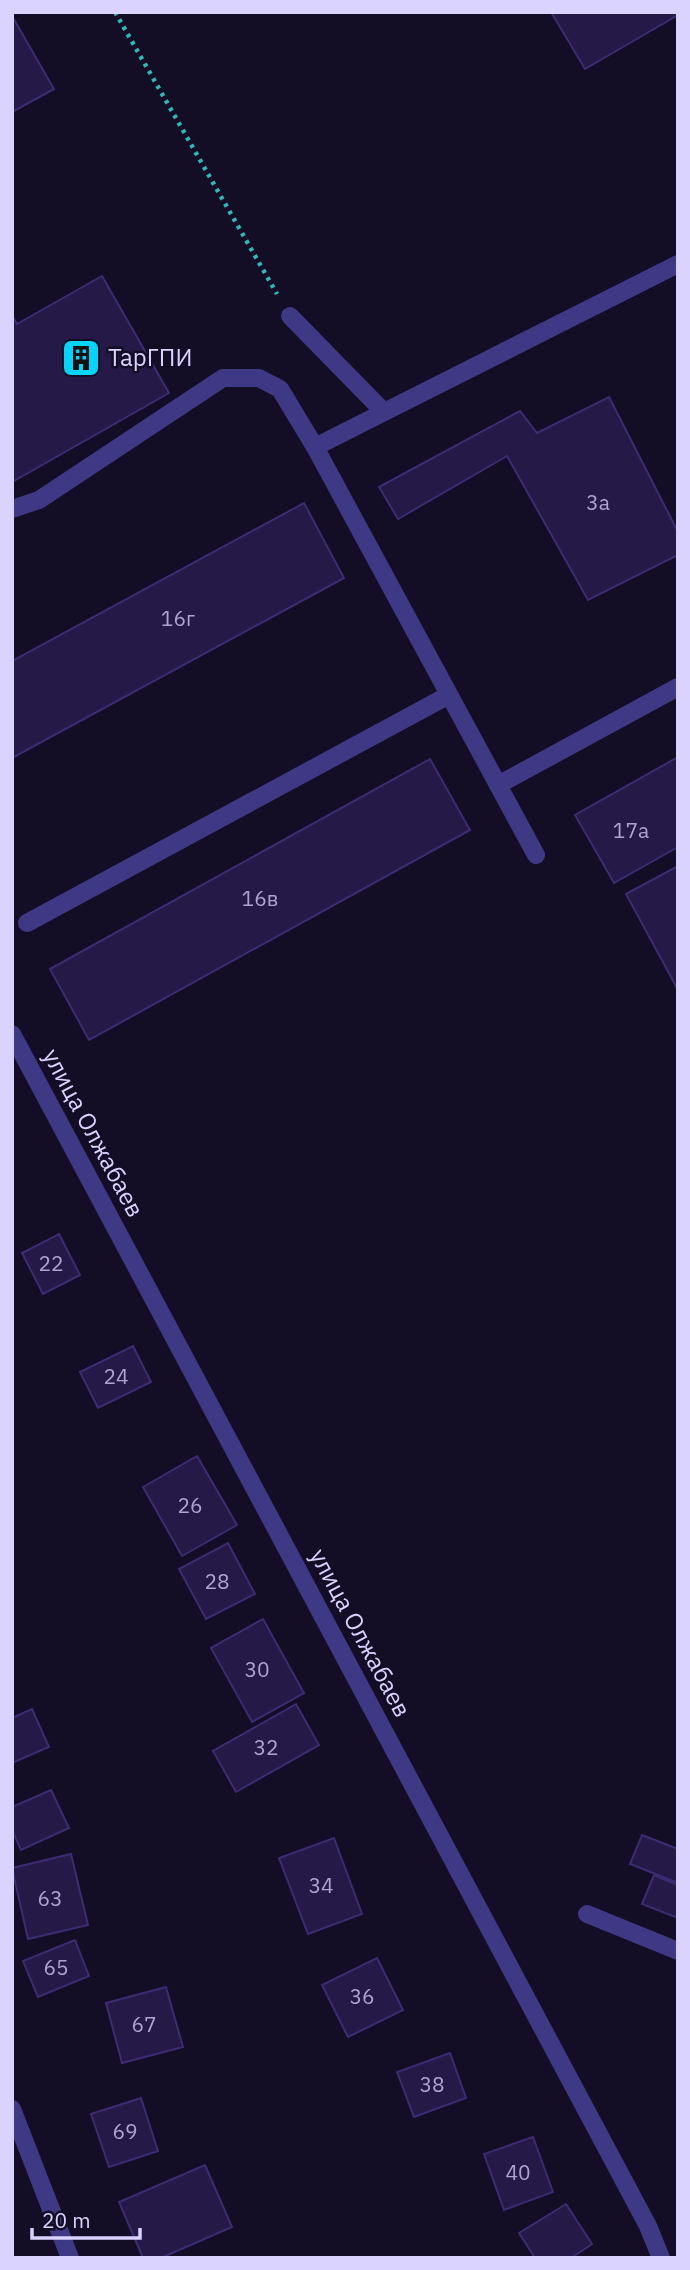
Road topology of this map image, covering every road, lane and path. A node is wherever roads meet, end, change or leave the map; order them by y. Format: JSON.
{"nodes":[{"id":1,"x":115,"y":12,"type":"edge"},
{"id":2,"x":678,"y":264,"type":"edge"},
{"id":3,"x":290,"y":316,"type":"joint"},
{"id":4,"x":384,"y":412,"type":"junction"},
{"id":5,"x":315,"y":447,"type":"junction"},
{"id":6,"x":12,"y":509,"type":"edge"},
{"id":7,"x":678,"y":687,"type":"edge"},
{"id":8,"x":449,"y":695,"type":"junction"},
{"id":9,"x":498,"y":785,"type":"junction"},
{"id":10,"x":536,"y":855,"type":"dead end"},
{"id":11,"x":27,"y":923,"type":"dead end"},
{"id":12,"x":12,"y":1034,"type":"edge"},
{"id":13,"x":587,"y":1914,"type":"dead end"},
{"id":14,"x":678,"y":1951,"type":"edge"},
{"id":15,"x":12,"y":2109,"type":"edge"},
{"id":16,"x":70,"y":2258,"type":"edge"},
{"id":17,"x":661,"y":2258,"type":"edge"}],
"edges":[{"from":1,"to":3,"type":"path"},
{"from":2,"to":4,"type":"street"},
{"from":3,"to":4,"type":"street"},
{"from":4,"to":5,"type":"street"},
{"from":5,"to":6,"type":"street"},
{"from":5,"to":8,"type":"street"},
{"from":7,"to":9,"type":"street"},
{"from":8,"to":9,"type":"street"},
{"from":8,"to":11,"type":"street"},
{"from":9,"to":10,"type":"street"},
{"from":12,"to":17,"type":"street","name":"улица Олжабаев"},
{"from":13,"to":14,"type":"street"},
{"from":15,"to":16,"type":"street"}]}
